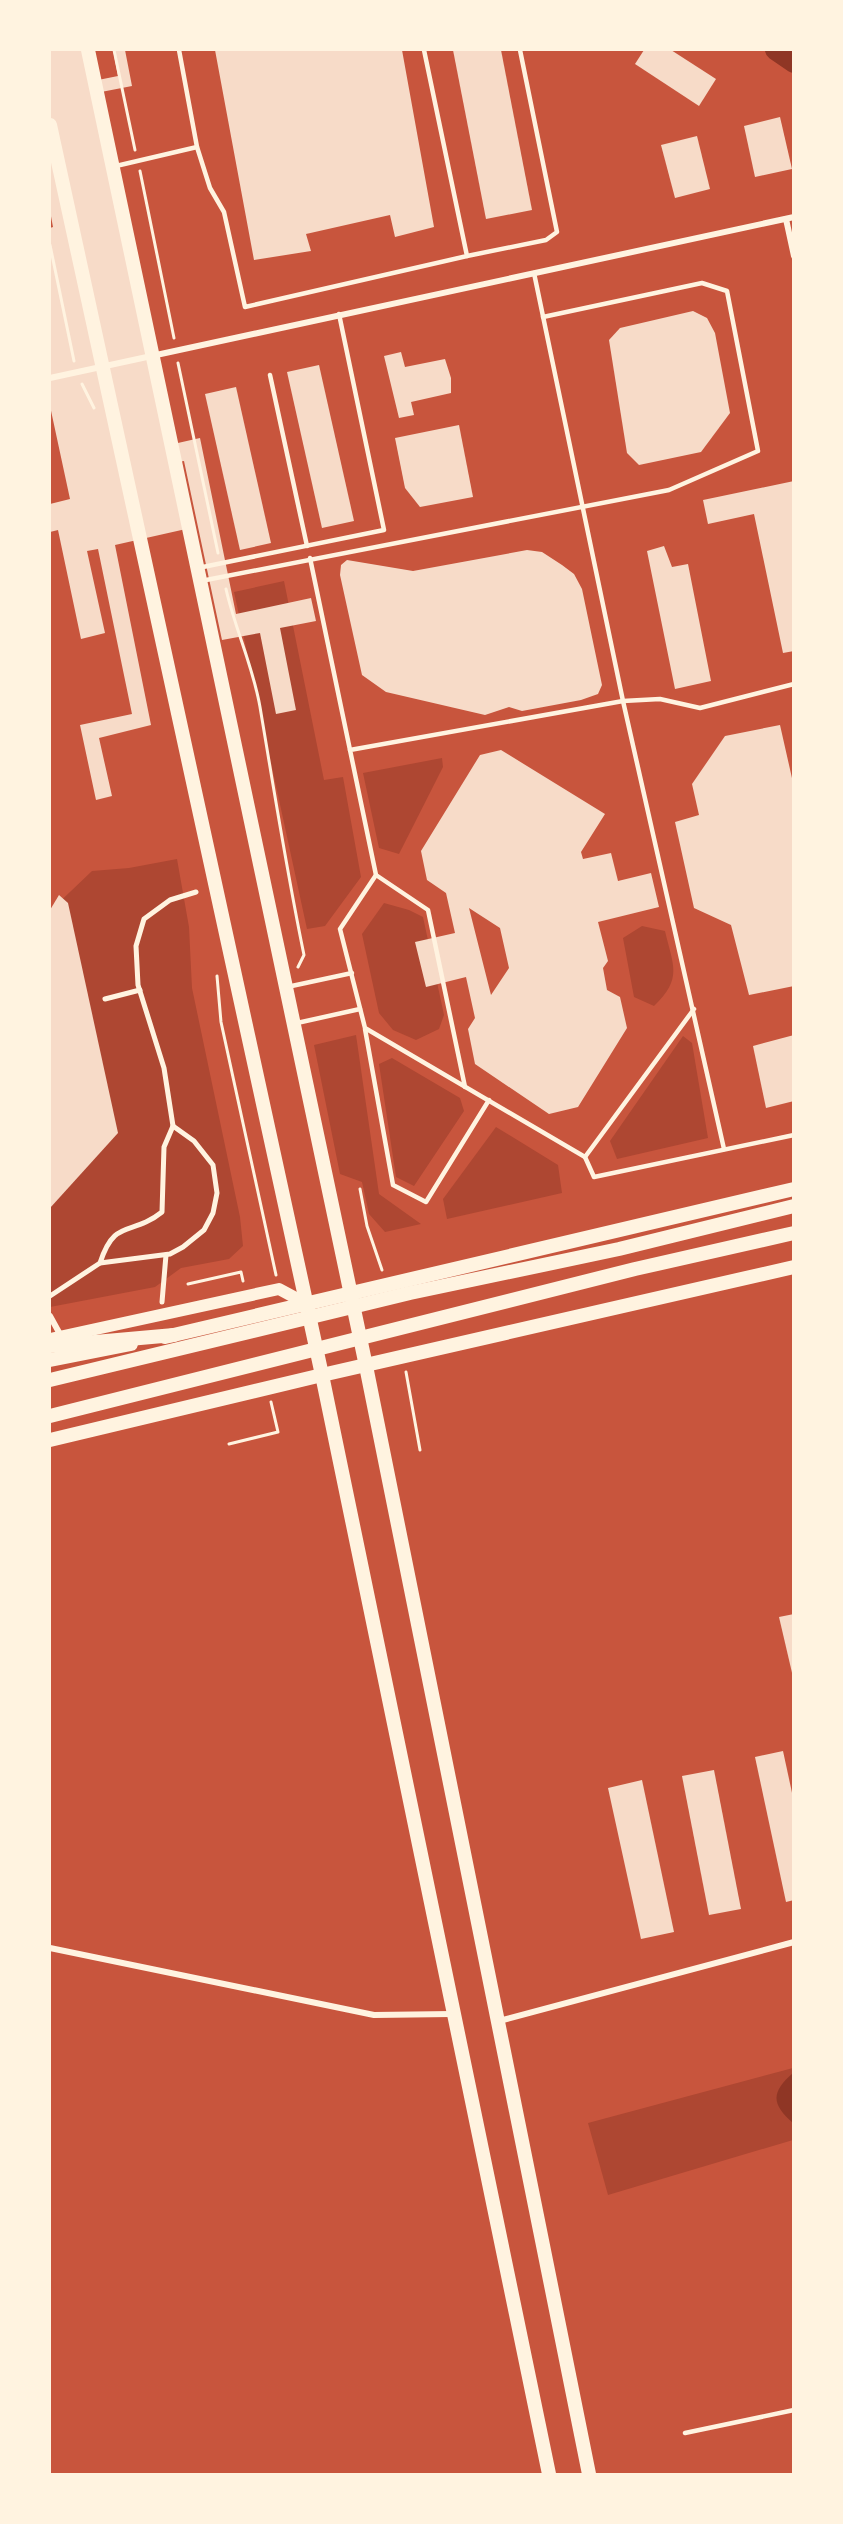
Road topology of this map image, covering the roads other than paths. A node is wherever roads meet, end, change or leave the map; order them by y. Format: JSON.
{"nodes":[{"id":1,"x":88,"y":50,"type":"edge"},
{"id":2,"x":179,"y":50,"type":"edge"},
{"id":3,"x":424,"y":50,"type":"edge"},
{"id":4,"x":520,"y":50,"type":"edge"},
{"id":5,"x":50,"y":125,"type":"edge"},
{"id":6,"x":198,"y":147,"type":"junction"},
{"id":7,"x":113,"y":166,"type":"junction"},
{"id":8,"x":794,"y":217,"type":"edge"},
{"id":9,"x":786,"y":219,"type":"junction"},
{"id":10,"x":466,"y":256,"type":"junction"},
{"id":11,"x":794,"y":256,"type":"edge"},
{"id":12,"x":534,"y":273,"type":"junction"},
{"id":13,"x":339,"y":314,"type":"junction"},
{"id":14,"x":543,"y":317,"type":"junction"},
{"id":15,"x":153,"y":354,"type":"junction"},
{"id":16,"x":103,"y":366,"type":"junction"},
{"id":17,"x":270,"y":375,"type":"dead end"},
{"id":18,"x":50,"y":378,"type":"edge"},
{"id":19,"x":584,"y":508,"type":"junction"},
{"id":20,"x":307,"y":546,"type":"junction"},
{"id":21,"x":310,"y":558,"type":"junction"},
{"id":22,"x":200,"y":574,"type":"junction"},
{"id":23,"x":794,"y":684,"type":"edge"},
{"id":24,"x":623,"y":701,"type":"junction"},
{"id":25,"x":350,"y":750,"type":"junction"},
{"id":26,"x":376,"y":875,"type":"junction"},
{"id":27,"x":196,"y":892,"type":"dead end"},
{"id":28,"x":352,"y":973,"type":"junction"},
{"id":29,"x":287,"y":987,"type":"junction"},
{"id":30,"x":140,"y":990,"type":"junction"},
{"id":31,"x":105,"y":999,"type":"dead end"},
{"id":32,"x":360,"y":1009,"type":"junction"},
{"id":33,"x":694,"y":1009,"type":"junction"},
{"id":34,"x":294,"y":1023,"type":"junction"},
{"id":35,"x":364,"y":1028,"type":"junction"},
{"id":36,"x":465,"y":1087,"type":"junction"},
{"id":37,"x":489,"y":1100,"type":"junction"},
{"id":38,"x":173,"y":1126,"type":"junction"},
{"id":39,"x":794,"y":1135,"type":"edge"},
{"id":40,"x":724,"y":1149,"type":"junction"},
{"id":41,"x":585,"y":1156,"type":"junction"},
{"id":42,"x":794,"y":1189,"type":"edge"},
{"id":43,"x":794,"y":1206,"type":"edge"},
{"id":44,"x":794,"y":1233,"type":"edge"},
{"id":45,"x":166,"y":1255,"type":"junction"},
{"id":46,"x":100,"y":1263,"type":"junction"},
{"id":47,"x":794,"y":1267,"type":"edge"},
{"id":48,"x":351,"y":1293,"type":"junction"},
{"id":49,"x":50,"y":1296,"type":"edge"},
{"id":50,"x":162,"y":1302,"type":"dead end"},
{"id":51,"x":307,"y":1304,"type":"junction"},
{"id":52,"x":50,"y":1316,"type":"edge"},
{"id":53,"x":174,"y":1335,"type":"junction"},
{"id":54,"x":55,"y":1337,"type":"edge"},
{"id":55,"x":50,"y":1346,"type":"edge"},
{"id":56,"x":50,"y":1360,"type":"edge"},
{"id":57,"x":366,"y":1366,"type":"junction"},
{"id":58,"x":322,"y":1375,"type":"junction"},
{"id":59,"x":50,"y":1380,"type":"edge"},
{"id":60,"x":50,"y":1416,"type":"edge"},
{"id":61,"x":50,"y":1440,"type":"edge"},
{"id":62,"x":794,"y":1942,"type":"edge"},
{"id":63,"x":50,"y":1948,"type":"edge"},
{"id":64,"x":452,"y":2014,"type":"junction"},
{"id":65,"x":499,"y":2021,"type":"junction"},
{"id":66,"x":794,"y":2410,"type":"edge"},
{"id":67,"x":686,"y":2433,"type":"dead end"},
{"id":68,"x":549,"y":2475,"type":"edge"},
{"id":69,"x":589,"y":2475,"type":"edge"}],
"edges":[{"from":1,"to":7,"type":"main road"},
{"from":2,"to":6,"type":"lane"},
{"from":3,"to":10,"type":"lane"},
{"from":4,"to":10,"type":"lane"},
{"from":5,"to":16,"type":"main road"},
{"from":6,"to":7,"type":"lane"},
{"from":6,"to":10,"type":"lane"},
{"from":7,"to":15,"type":"main road"},
{"from":8,"to":9,"type":"street"},
{"from":9,"to":11,"type":"street"},
{"from":9,"to":12,"type":"street"},
{"from":12,"to":13,"type":"street"},
{"from":12,"to":14,"type":"lane"},
{"from":13,"to":15,"type":"street"},
{"from":13,"to":20,"type":"lane"},
{"from":14,"to":19,"type":"lane"},
{"from":14,"to":19,"type":"lane"},
{"from":15,"to":16,"type":"street"},
{"from":15,"to":22,"type":"main road"},
{"from":16,"to":18,"type":"street"},
{"from":16,"to":51,"type":"main road"},
{"from":17,"to":20,"type":"lane"},
{"from":19,"to":21,"type":"lane"},
{"from":19,"to":24,"type":"lane"},
{"from":20,"to":22,"type":"lane"},
{"from":21,"to":22,"type":"lane"},
{"from":21,"to":25,"type":"lane"},
{"from":22,"to":29,"type":"main road"},
{"from":23,"to":24,"type":"lane"},
{"from":24,"to":25,"type":"lane"},
{"from":24,"to":33,"type":"lane"},
{"from":25,"to":26,"type":"lane"},
{"from":26,"to":28,"type":"lane"},
{"from":26,"to":36,"type":"lane"},
{"from":27,"to":30,"type":"street"},
{"from":28,"to":29,"type":"lane"},
{"from":28,"to":32,"type":"lane"},
{"from":29,"to":34,"type":"main road"},
{"from":30,"to":31,"type":"street"},
{"from":30,"to":38,"type":"street"},
{"from":32,"to":34,"type":"lane"},
{"from":32,"to":35,"type":"lane"},
{"from":33,"to":40,"type":"lane"},
{"from":33,"to":41,"type":"lane"},
{"from":34,"to":48,"type":"main road"},
{"from":35,"to":36,"type":"lane"},
{"from":35,"to":37,"type":"lane"},
{"from":36,"to":37,"type":"lane"},
{"from":37,"to":41,"type":"lane"},
{"from":38,"to":45,"type":"street"},
{"from":38,"to":46,"type":"street"},
{"from":39,"to":40,"type":"lane"},
{"from":40,"to":41,"type":"lane"},
{"from":42,"to":48,"type":"main road"},
{"from":43,"to":59,"type":"main road"},
{"from":44,"to":60,"type":"main road"},
{"from":45,"to":46,"type":"street"},
{"from":45,"to":50,"type":"street"},
{"from":46,"to":49,"type":"street"},
{"from":47,"to":57,"type":"main road"},
{"from":48,"to":51,"type":"main road"},
{"from":48,"to":57,"type":"main road"},
{"from":51,"to":53,"type":"main road"},
{"from":51,"to":54,"type":"main road"},
{"from":51,"to":58,"type":"main road"},
{"from":52,"to":54,"type":"street"},
{"from":53,"to":55,"type":"main road"},
{"from":53,"to":56,"type":"main road"},
{"from":57,"to":58,"type":"main road"},
{"from":57,"to":65,"type":"main road"},
{"from":58,"to":61,"type":"main road"},
{"from":58,"to":64,"type":"main road"},
{"from":62,"to":65,"type":"street"},
{"from":63,"to":64,"type":"street"},
{"from":64,"to":68,"type":"main road"},
{"from":65,"to":69,"type":"main road"},
{"from":66,"to":67,"type":"lane"}]}
